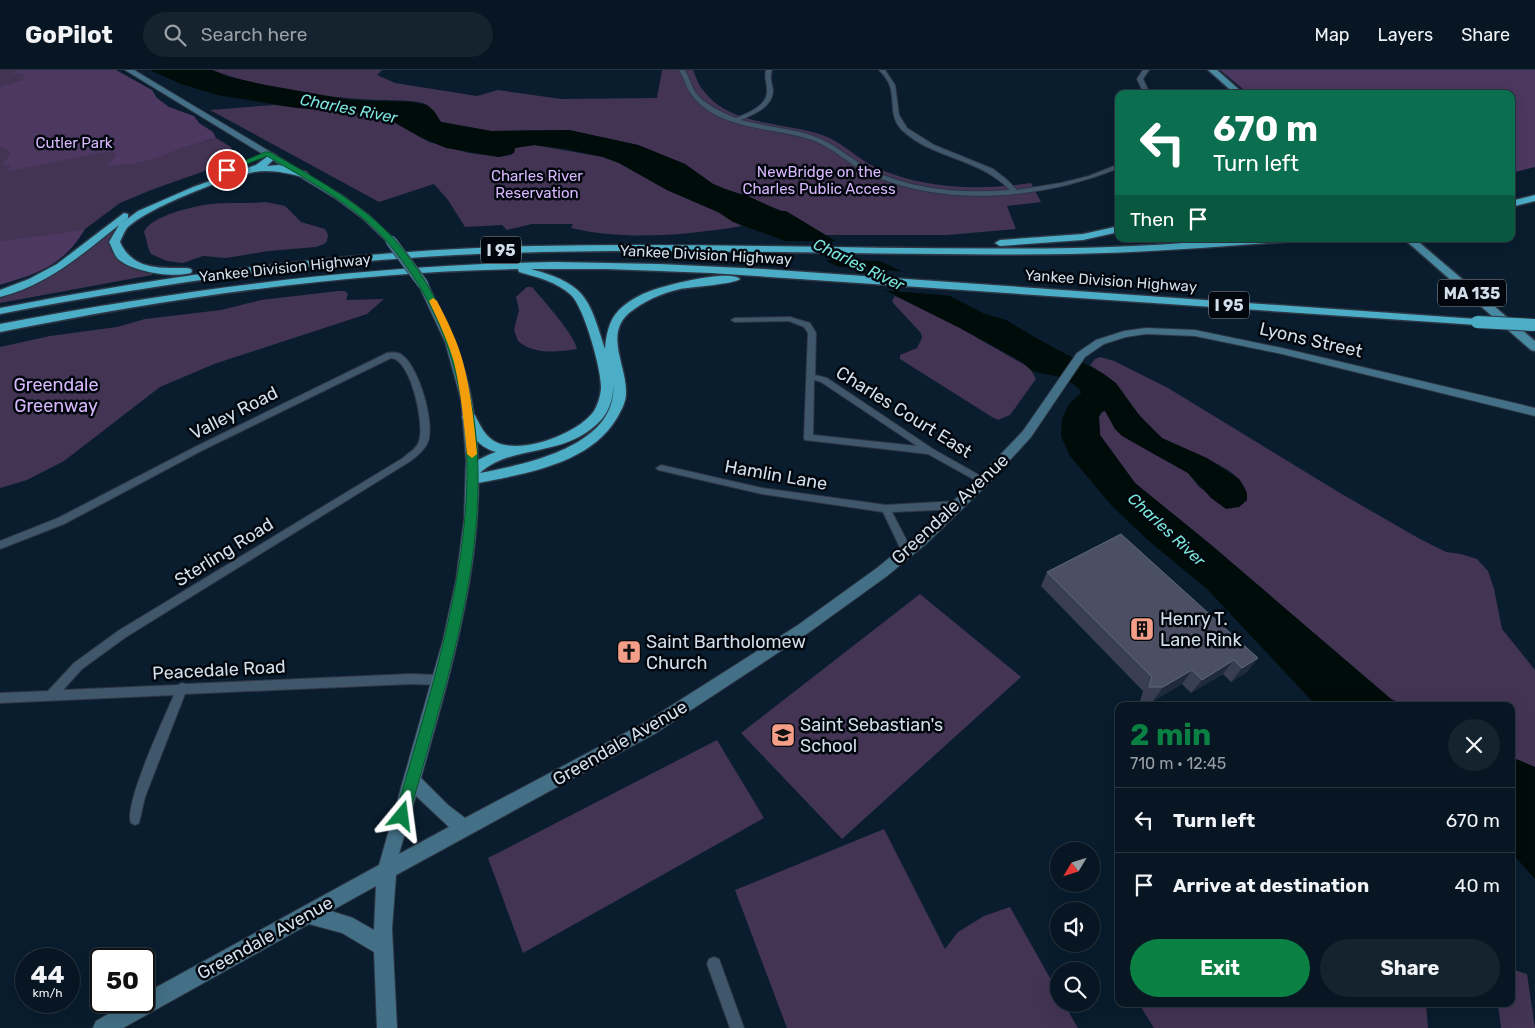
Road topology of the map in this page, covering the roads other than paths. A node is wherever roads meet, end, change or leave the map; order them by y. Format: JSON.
{"nodes":[{"id":1,"x":128,"y":70,"type":"edge"},
{"id":2,"x":682,"y":70,"type":"edge"},
{"id":3,"x":768,"y":70,"type":"edge"},
{"id":4,"x":882,"y":70,"type":"edge"},
{"id":5,"x":1146,"y":70,"type":"edge"},
{"id":6,"x":1212,"y":70,"type":"edge"},
{"id":7,"x":1145,"y":90,"type":"edge"},
{"id":8,"x":1235,"y":90,"type":"edge"},
{"id":9,"x":737,"y":120,"type":"junction"},
{"id":10,"x":270,"y":154,"type":"junction"},
{"id":11,"x":1115,"y":167,"type":"edge"},
{"id":12,"x":246,"y":172,"type":"junction"},
{"id":13,"x":302,"y":174,"type":"junction"},
{"id":14,"x":1015,"y":192,"type":"junction"},
{"id":15,"x":1535,"y":198,"type":"edge"},
{"id":16,"x":1515,"y":203,"type":"edge"},
{"id":17,"x":1115,"y":230,"type":"edge"},
{"id":18,"x":1238,"y":242,"type":"edge"},
{"id":19,"x":1412,"y":242,"type":"edge"},
{"id":20,"x":916,"y":251,"type":"junction"},
{"id":21,"x":506,"y":266,"type":"junction"},
{"id":22,"x":243,"y":271,"type":"junction"},
{"id":23,"x":815,"y":276,"type":"junction"},
{"id":24,"x":0,"y":294,"type":"edge"},
{"id":25,"x":0,"y":311,"type":"edge"},
{"id":26,"x":735,"y":320,"type":"dead end"},
{"id":27,"x":1534,"y":326,"type":"edge"},
{"id":28,"x":0,"y":328,"type":"edge"},
{"id":29,"x":1535,"y":348,"type":"edge"},
{"id":30,"x":1071,"y":371,"type":"joint"},
{"id":31,"x":811,"y":377,"type":"junction"},
{"id":32,"x":1495,"y":401,"type":"junction"},
{"id":33,"x":1535,"y":406,"type":"edge"},
{"id":34,"x":1535,"y":412,"type":"edge"},
{"id":35,"x":469,"y":417,"type":"junction"},
{"id":36,"x":422,"y":445,"type":"joint"},
{"id":37,"x":531,"y":449,"type":"junction"},
{"id":38,"x":930,"y":451,"type":"junction"},
{"id":39,"x":661,"y":468,"type":"dead end"},
{"id":40,"x":473,"y":475,"type":"junction"},
{"id":41,"x":983,"y":481,"type":"junction"},
{"id":42,"x":958,"y":505,"type":"junction"},
{"id":43,"x":886,"y":509,"type":"junction"},
{"id":44,"x":0,"y":545,"type":"edge"},
{"id":45,"x":907,"y":551,"type":"junction"},
{"id":46,"x":440,"y":680,"type":"junction"},
{"id":47,"x":182,"y":688,"type":"junction"},
{"id":48,"x":50,"y":696,"type":"junction"},
{"id":49,"x":0,"y":698,"type":"edge"},
{"id":50,"x":412,"y":780,"type":"junction"},
{"id":51,"x":135,"y":819,"type":"dead end"},
{"id":52,"x":465,"y":829,"type":"junction"},
{"id":53,"x":387,"y":870,"type":"junction"},
{"id":54,"x":307,"y":914,"type":"junction"},
{"id":55,"x":384,"y":947,"type":"junction"},
{"id":56,"x":714,"y":964,"type":"dead end"},
{"id":57,"x":103,"y":1028,"type":"edge"},
{"id":58,"x":387,"y":1028,"type":"edge"},
{"id":59,"x":737,"y":1028,"type":"edge"}],
"edges":[{"from":1,"to":10,"type":"main road"},
{"from":2,"to":9,"type":"street"},
{"from":3,"to":9,"type":"street"},
{"from":4,"to":14,"type":"street"},
{"from":5,"to":7,"type":"street"},
{"from":6,"to":8,"type":"main road"},
{"from":9,"to":14,"type":"street"},
{"from":10,"to":12,"type":"highway"},
{"from":10,"to":13,"type":"main road"},
{"from":10,"to":24,"type":"highway"},
{"from":11,"to":14,"type":"street"},
{"from":12,"to":13,"type":"highway"},
{"from":12,"to":22,"type":"highway"},
{"from":13,"to":35,"type":"main road","bridge":true},
{"from":15,"to":16,"type":"highway"},
{"from":17,"to":20,"type":"highway"},
{"from":18,"to":20,"type":"highway","name":"Yankee Division Highway","number":"I 95"},
{"from":19,"to":29,"type":"main road","number":"MA 135"},
{"from":20,"to":22,"type":"highway","name":"Yankee Division Highway","number":"I 95"},
{"from":21,"to":23,"type":"highway","name":"Yankee Division Highway","number":"I 95"},
{"from":21,"to":28,"type":"highway","name":"Yankee Division Highway","number":"I 95"},
{"from":21,"to":37,"type":"highway"},
{"from":22,"to":25,"type":"highway","name":"Yankee Division Highway","number":"I 95"},
{"from":23,"to":27,"type":"highway","name":"Yankee Division Highway","number":"I 95","bridge":true},
{"from":23,"to":40,"type":"highway"},
{"from":26,"to":31,"type":"street","name":"Charles Court East"},
{"from":30,"to":32,"type":"main road","name":"Lyons Street"},
{"from":30,"to":41,"type":"main road","name":"Greendale Avenue"},
{"from":31,"to":38,"type":"street","name":"Charles Court East"},
{"from":31,"to":38,"type":"street"},
{"from":32,"to":33,"type":"main road","name":"Lyons Street"},
{"from":32,"to":34,"type":"main road","name":"Lyons Street"},
{"from":35,"to":37,"type":"highway"},
{"from":35,"to":40,"type":"main road"},
{"from":36,"to":44,"type":"street","name":"Valley Road"},
{"from":36,"to":48,"type":"street","name":"Sterling Road"},
{"from":37,"to":40,"type":"highway"},
{"from":38,"to":41,"type":"street","name":"Charles Court East"},
{"from":39,"to":43,"type":"street","name":"Hamlin Lane"},
{"from":40,"to":46,"type":"main road"},
{"from":41,"to":42,"type":"main road","name":"Greendale Avenue"},
{"from":42,"to":43,"type":"street","name":"Hamlin Lane"},
{"from":42,"to":45,"type":"main road","name":"Greendale Avenue"},
{"from":43,"to":45,"type":"street"},
{"from":45,"to":52,"type":"main road","name":"Greendale Avenue"},
{"from":46,"to":47,"type":"street","name":"Peacedale Road"},
{"from":46,"to":50,"type":"main road"},
{"from":47,"to":48,"type":"street","name":"Peacedale Road"},
{"from":47,"to":51,"type":"street"},
{"from":48,"to":49,"type":"street","name":"Peacedale Road"},
{"from":50,"to":52,"type":"main road"},
{"from":50,"to":53,"type":"main road"},
{"from":52,"to":53,"type":"main road","name":"Greendale Avenue"},
{"from":53,"to":54,"type":"main road","name":"Greendale Avenue"},
{"from":53,"to":55,"type":"main road"},
{"from":54,"to":55,"type":"main road"},
{"from":54,"to":57,"type":"main road","name":"Greendale Avenue"},
{"from":55,"to":58,"type":"main road"},
{"from":56,"to":59,"type":"street"}]}
